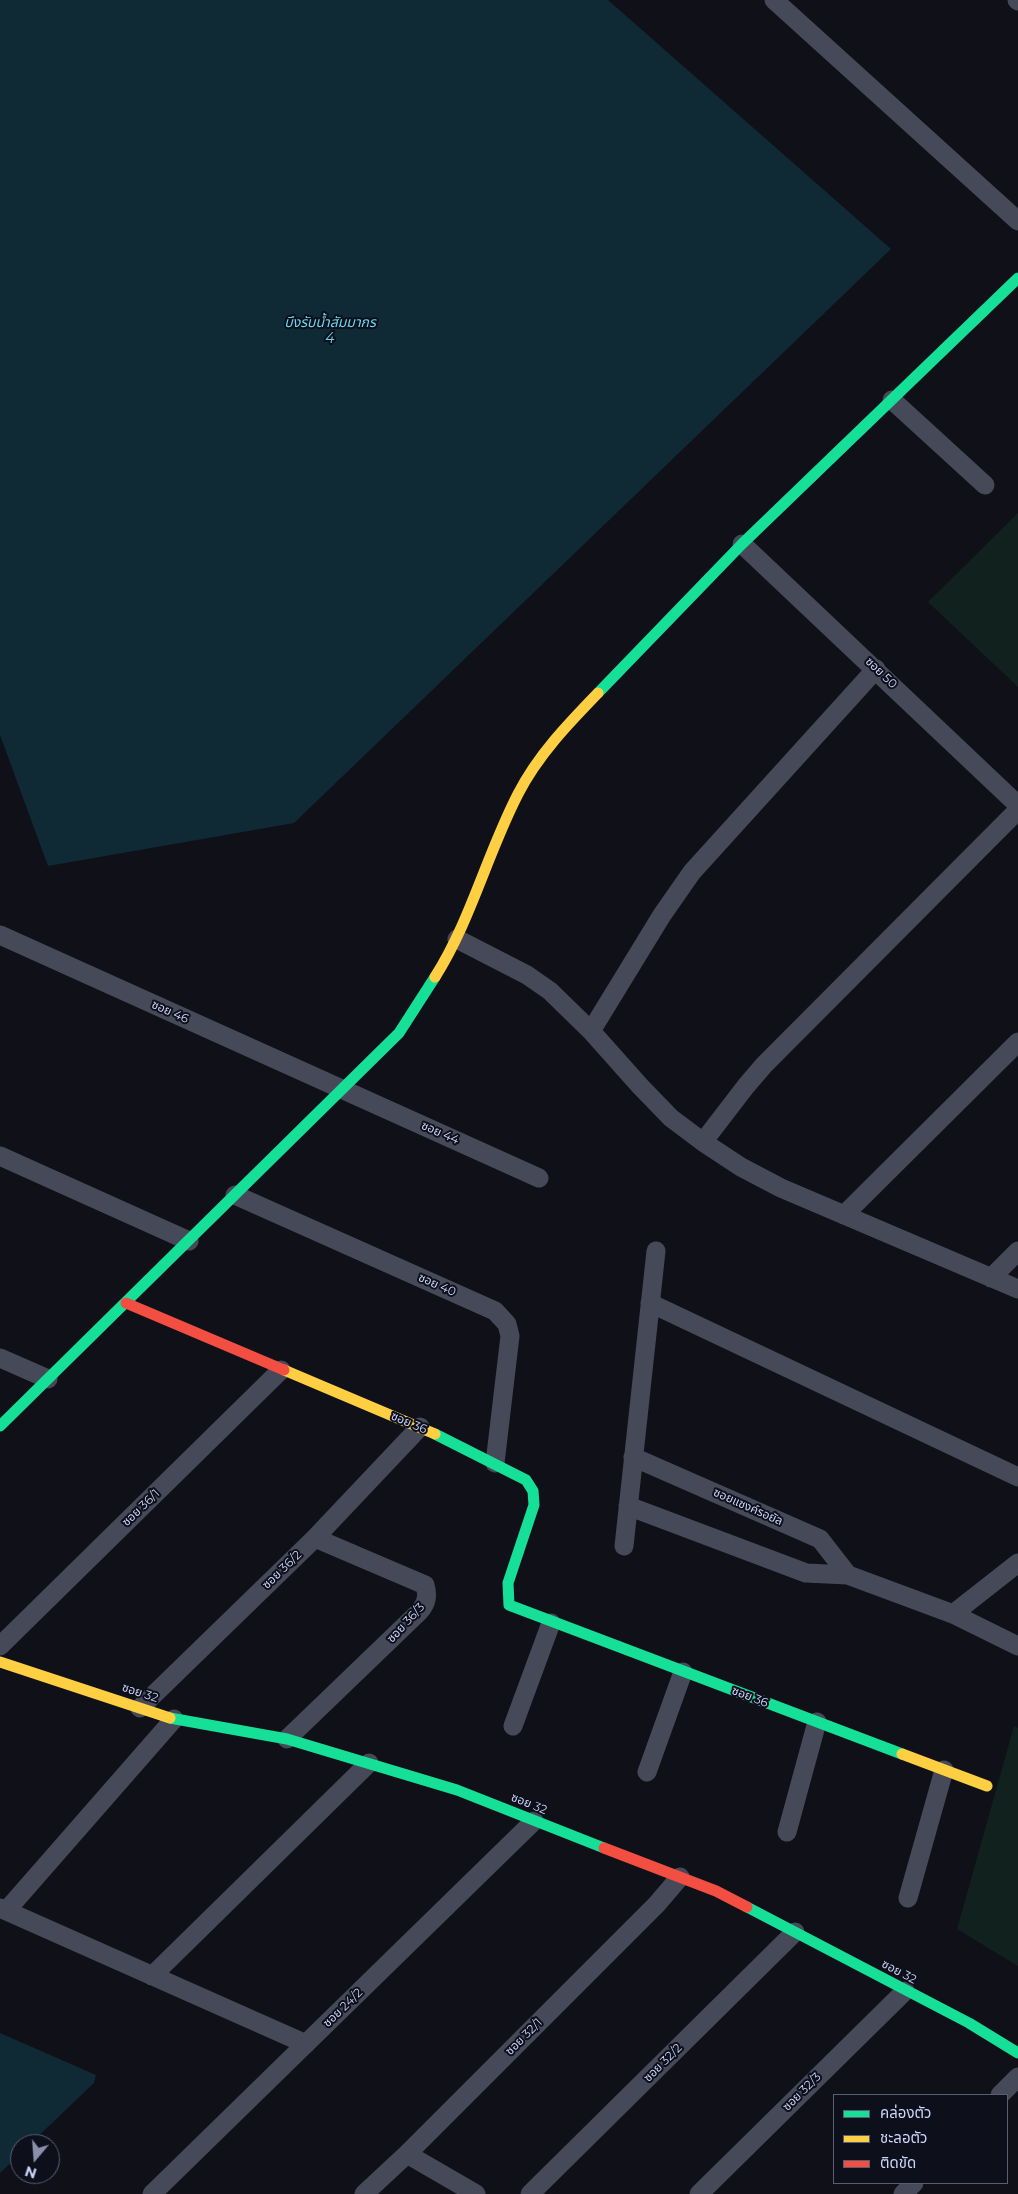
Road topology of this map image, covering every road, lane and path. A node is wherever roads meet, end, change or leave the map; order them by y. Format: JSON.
{"nodes":[{"id":1,"x":774,"y":0,"type":"edge"},
{"id":2,"x":1018,"y":222,"type":"edge"},
{"id":3,"x":1018,"y":278,"type":"edge"},
{"id":4,"x":892,"y":400,"type":"junction"},
{"id":5,"x":985,"y":486,"type":"dead end"},
{"id":6,"x":742,"y":544,"type":"junction"},
{"id":7,"x":876,"y":668,"type":"junction"},
{"id":8,"x":1018,"y":805,"type":"edge"},
{"id":9,"x":1018,"y":810,"type":"edge"},
{"id":10,"x":0,"y":935,"type":"edge"},
{"id":11,"x":456,"y":939,"type":"junction"},
{"id":12,"x":591,"y":1031,"type":"junction"},
{"id":13,"x":1018,"y":1042,"type":"edge"},
{"id":14,"x":341,"y":1088,"type":"junction"},
{"id":15,"x":703,"y":1142,"type":"junction"},
{"id":16,"x":0,"y":1156,"type":"edge"},
{"id":17,"x":539,"y":1178,"type":"dead end"},
{"id":18,"x":235,"y":1195,"type":"junction"},
{"id":19,"x":844,"y":1215,"type":"junction"},
{"id":20,"x":189,"y":1241,"type":"junction"},
{"id":21,"x":1018,"y":1251,"type":"edge"},
{"id":22,"x":656,"y":1252,"type":"dead end"},
{"id":23,"x":991,"y":1278,"type":"junction"},
{"id":24,"x":1018,"y":1289,"type":"edge"},
{"id":25,"x":126,"y":1303,"type":"junction"},
{"id":26,"x":650,"y":1303,"type":"junction"},
{"id":27,"x":0,"y":1358,"type":"edge"},
{"id":28,"x":281,"y":1370,"type":"junction"},
{"id":29,"x":48,"y":1379,"type":"junction"},
{"id":30,"x":0,"y":1426,"type":"edge"},
{"id":31,"x":420,"y":1427,"type":"junction"},
{"id":32,"x":633,"y":1456,"type":"junction"},
{"id":33,"x":495,"y":1463,"type":"junction"},
{"id":34,"x":1018,"y":1477,"type":"edge"},
{"id":35,"x":628,"y":1506,"type":"junction"},
{"id":36,"x":314,"y":1538,"type":"junction"},
{"id":37,"x":624,"y":1546,"type":"dead end"},
{"id":38,"x":1018,"y":1563,"type":"edge"},
{"id":39,"x":848,"y":1575,"type":"junction"},
{"id":40,"x":953,"y":1614,"type":"junction"},
{"id":41,"x":551,"y":1622,"type":"junction"},
{"id":42,"x":1018,"y":1646,"type":"edge"},
{"id":43,"x":1,"y":1659,"type":"edge"},
{"id":44,"x":683,"y":1672,"type":"junction"},
{"id":45,"x":140,"y":1708,"type":"junction"},
{"id":46,"x":174,"y":1720,"type":"junction"},
{"id":47,"x":817,"y":1722,"type":"junction"},
{"id":48,"x":512,"y":1726,"type":"dead end"},
{"id":49,"x":287,"y":1739,"type":"junction"},
{"id":50,"x":369,"y":1763,"type":"junction"},
{"id":51,"x":944,"y":1770,"type":"junction"},
{"id":52,"x":647,"y":1772,"type":"dead end"},
{"id":53,"x":987,"y":1786,"type":"dead end"},
{"id":54,"x":534,"y":1821,"type":"junction"},
{"id":55,"x":787,"y":1832,"type":"dead end"},
{"id":56,"x":680,"y":1877,"type":"junction"},
{"id":57,"x":908,"y":1898,"type":"dead end"},
{"id":58,"x":3,"y":1910,"type":"edge"},
{"id":59,"x":795,"y":1932,"type":"junction"},
{"id":60,"x":152,"y":1976,"type":"junction"},
{"id":61,"x":905,"y":1990,"type":"junction"},
{"id":62,"x":306,"y":2044,"type":"junction"},
{"id":63,"x":1018,"y":2053,"type":"edge"},
{"id":64,"x":1018,"y":2077,"type":"edge"},
{"id":65,"x":1001,"y":2094,"type":"edge"},
{"id":66,"x":407,"y":2154,"type":"junction"},
{"id":67,"x":913,"y":2184,"type":"edge"},
{"id":68,"x":152,"y":2194,"type":"edge"},
{"id":69,"x":364,"y":2194,"type":"edge"},
{"id":70,"x":476,"y":2194,"type":"edge"},
{"id":71,"x":530,"y":2194,"type":"edge"},
{"id":72,"x":699,"y":2194,"type":"edge"},
{"id":73,"x":903,"y":2194,"type":"edge"}],
"edges":[{"from":1,"to":2,"type":"street"},
{"from":3,"to":4,"type":"street"},
{"from":4,"to":5,"type":"street"},
{"from":4,"to":6,"type":"street"},
{"from":6,"to":7,"type":"street","name":"ซอย 50"},
{"from":6,"to":11,"type":"street"},
{"from":7,"to":8,"type":"street","name":"ซอย 50"},
{"from":7,"to":12,"type":"street"},
{"from":9,"to":15,"type":"street"},
{"from":10,"to":14,"type":"street","name":"ซอย 46"},
{"from":11,"to":12,"type":"street"},
{"from":11,"to":14,"type":"street"},
{"from":12,"to":15,"type":"street"},
{"from":13,"to":19,"type":"street"},
{"from":14,"to":17,"type":"street","name":"ซอย 44"},
{"from":14,"to":18,"type":"street"},
{"from":15,"to":19,"type":"street"},
{"from":16,"to":20,"type":"street"},
{"from":18,"to":20,"type":"street"},
{"from":18,"to":33,"type":"street","name":"ซอย 40"},
{"from":19,"to":23,"type":"street"},
{"from":20,"to":25,"type":"street"},
{"from":21,"to":23,"type":"street"},
{"from":22,"to":26,"type":"street"},
{"from":23,"to":24,"type":"street"},
{"from":25,"to":28,"type":"street","name":"ซอย 36"},
{"from":25,"to":29,"type":"street"},
{"from":26,"to":32,"type":"street"},
{"from":26,"to":34,"type":"street"},
{"from":27,"to":29,"type":"street"},
{"from":28,"to":31,"type":"street","name":"ซอย 36"},
{"from":28,"to":43,"type":"street","name":"ซอย 36/1"},
{"from":29,"to":30,"type":"street"},
{"from":31,"to":33,"type":"street","name":"ซอย 36"},
{"from":31,"to":36,"type":"street","name":"ซอย 36/2"},
{"from":32,"to":35,"type":"street"},
{"from":32,"to":39,"type":"street","name":"ซอยแซงค์รอยัล"},
{"from":33,"to":41,"type":"street","name":"ซอย 36"},
{"from":35,"to":37,"type":"street"},
{"from":35,"to":39,"type":"street"},
{"from":36,"to":45,"type":"street","name":"ซอย 36/2"},
{"from":36,"to":49,"type":"street","name":"ซอย 36/3"},
{"from":38,"to":40,"type":"street"},
{"from":39,"to":40,"type":"street"},
{"from":40,"to":42,"type":"street"},
{"from":41,"to":44,"type":"street","name":"ซอย 36"},
{"from":41,"to":48,"type":"street"},
{"from":43,"to":45,"type":"street","name":"ซอย 32"},
{"from":44,"to":47,"type":"street","name":"ซอย 36"},
{"from":44,"to":52,"type":"street"},
{"from":45,"to":46,"type":"street","name":"ซอย 32"},
{"from":46,"to":49,"type":"street","name":"ซอย 32"},
{"from":46,"to":58,"type":"street"},
{"from":47,"to":51,"type":"street","name":"ซอย 36"},
{"from":47,"to":55,"type":"street"},
{"from":49,"to":50,"type":"street","name":"ซอย 32"},
{"from":50,"to":54,"type":"street","name":"ซอย 32"},
{"from":50,"to":60,"type":"street"},
{"from":51,"to":53,"type":"street","name":"ซอย 36"},
{"from":51,"to":57,"type":"street"},
{"from":54,"to":56,"type":"street","name":"ซอย 32"},
{"from":54,"to":62,"type":"street","name":"ซอย 24/2"},
{"from":56,"to":59,"type":"street","name":"ซอย 32"},
{"from":56,"to":66,"type":"street","name":"ซอย 32/1"},
{"from":58,"to":60,"type":"street"},
{"from":59,"to":61,"type":"street","name":"ซอย 32"},
{"from":59,"to":71,"type":"street","name":"ซอย 32/2"},
{"from":60,"to":62,"type":"street"},
{"from":61,"to":63,"type":"street","name":"ซอย 32"},
{"from":61,"to":72,"type":"street","name":"ซอย 32/3"},
{"from":62,"to":68,"type":"street","name":"ซอย 24/2"},
{"from":64,"to":65,"type":"street"},
{"from":66,"to":69,"type":"street","name":"ซอย 32/1"},
{"from":66,"to":70,"type":"street"},
{"from":67,"to":73,"type":"street"}]}
